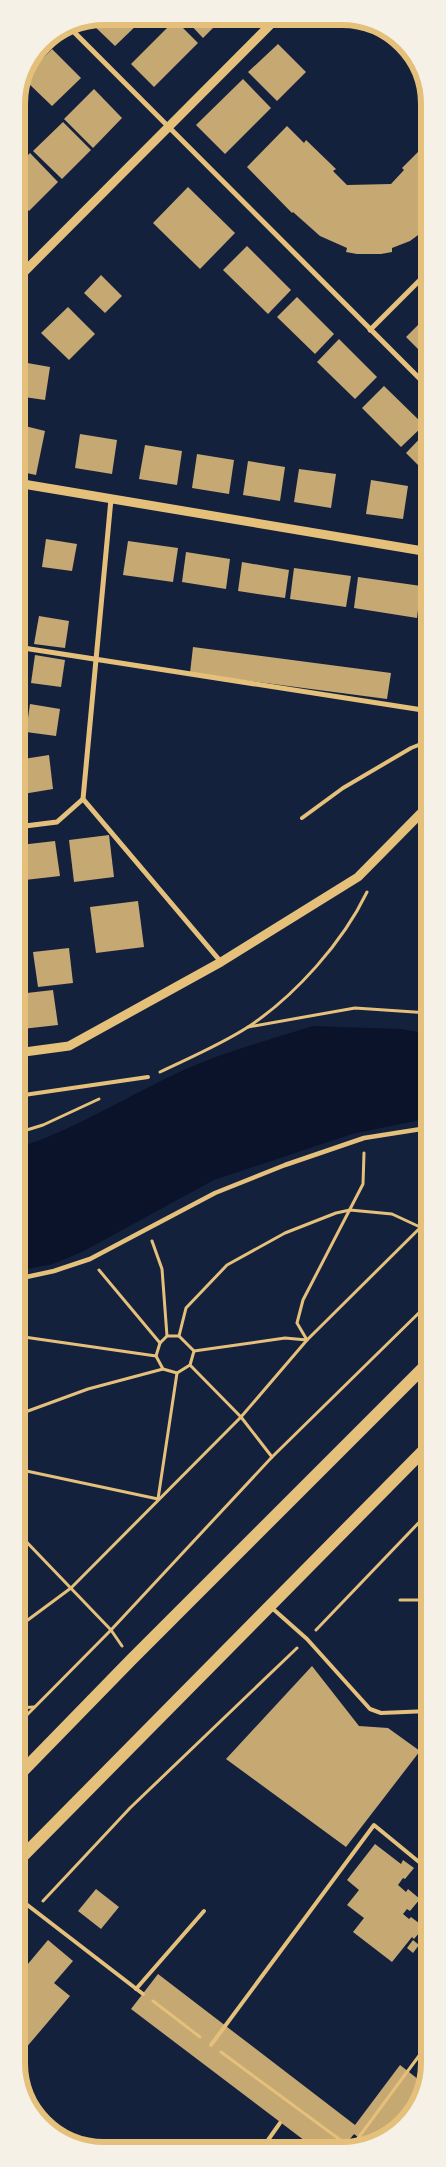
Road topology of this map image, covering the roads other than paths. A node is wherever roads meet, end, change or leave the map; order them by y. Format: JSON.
{"nodes":[{"id":1,"x":269,"y":25,"type":"edge"},
{"id":2,"x":73,"y":31,"type":"edge"},
{"id":3,"x":168,"y":126,"type":"junction"},
{"id":4,"x":25,"y":271,"type":"edge"},
{"id":5,"x":421,"y":279,"type":"edge"},
{"id":6,"x":370,"y":330,"type":"junction"},
{"id":7,"x":421,"y":380,"type":"edge"},
{"id":8,"x":25,"y":484,"type":"edge"},
{"id":9,"x":111,"y":498,"type":"junction"},
{"id":10,"x":421,"y":551,"type":"edge"},
{"id":11,"x":25,"y":648,"type":"edge"},
{"id":12,"x":96,"y":661,"type":"junction"},
{"id":13,"x":421,"y":710,"type":"edge"},
{"id":14,"x":421,"y":744,"type":"edge"},
{"id":15,"x":83,"y":799,"type":"junction"},
{"id":16,"x":421,"y":813,"type":"edge"},
{"id":17,"x":302,"y":818,"type":"dead end"},
{"id":18,"x":25,"y":826,"type":"edge"},
{"id":19,"x":221,"y":962,"type":"junction"},
{"id":20,"x":25,"y":1052,"type":"edge"},
{"id":21,"x":148,"y":1077,"type":"road end"},
{"id":22,"x":25,"y":1095,"type":"edge"},
{"id":23,"x":421,"y":1129,"type":"edge"},
{"id":24,"x":25,"y":1277,"type":"edge"},
{"id":25,"x":421,"y":1370,"type":"edge"},
{"id":26,"x":421,"y":1453,"type":"edge"},
{"id":27,"x":271,"y":1606,"type":"junction"},
{"id":28,"x":421,"y":1711,"type":"edge"},
{"id":29,"x":25,"y":1769,"type":"edge"},
{"id":30,"x":25,"y":1854,"type":"edge"},
{"id":31,"x":421,"y":1864,"type":"edge"},
{"id":32,"x":25,"y":1904,"type":"edge"},
{"id":33,"x":204,"y":1911,"type":"dead end"},
{"id":34,"x":136,"y":1989,"type":"junction"},
{"id":35,"x":142,"y":1994,"type":"road end"},
{"id":36,"x":211,"y":2045,"type":"road end"},
{"id":37,"x":280,"y":2123,"type":"dead end"},
{"id":38,"x":267,"y":2142,"type":"edge"}],
"edges":[{"from":1,"to":3,"type":"street"},
{"from":2,"to":3,"type":"street"},
{"from":3,"to":4,"type":"street"},
{"from":3,"to":6,"type":"street"},
{"from":5,"to":6,"type":"street"},
{"from":6,"to":7,"type":"street"},
{"from":8,"to":9,"type":"street"},
{"from":9,"to":10,"type":"street"},
{"from":9,"to":12,"type":"street"},
{"from":11,"to":12,"type":"street"},
{"from":12,"to":13,"type":"street"},
{"from":12,"to":15,"type":"street"},
{"from":14,"to":17,"type":"lane"},
{"from":15,"to":18,"type":"street"},
{"from":15,"to":19,"type":"street"},
{"from":16,"to":19,"type":"street"},
{"from":19,"to":20,"type":"street"},
{"from":21,"to":22,"type":"lane"},
{"from":23,"to":24,"type":"street"},
{"from":25,"to":29,"type":"main road"},
{"from":26,"to":27,"type":"main road"},
{"from":27,"to":28,"type":"lane"},
{"from":27,"to":30,"type":"main road"},
{"from":31,"to":36,"type":"lane"},
{"from":32,"to":34,"type":"lane"},
{"from":33,"to":34,"type":"lane"},
{"from":34,"to":35,"type":"lane"},
{"from":37,"to":38,"type":"lane"}]}
